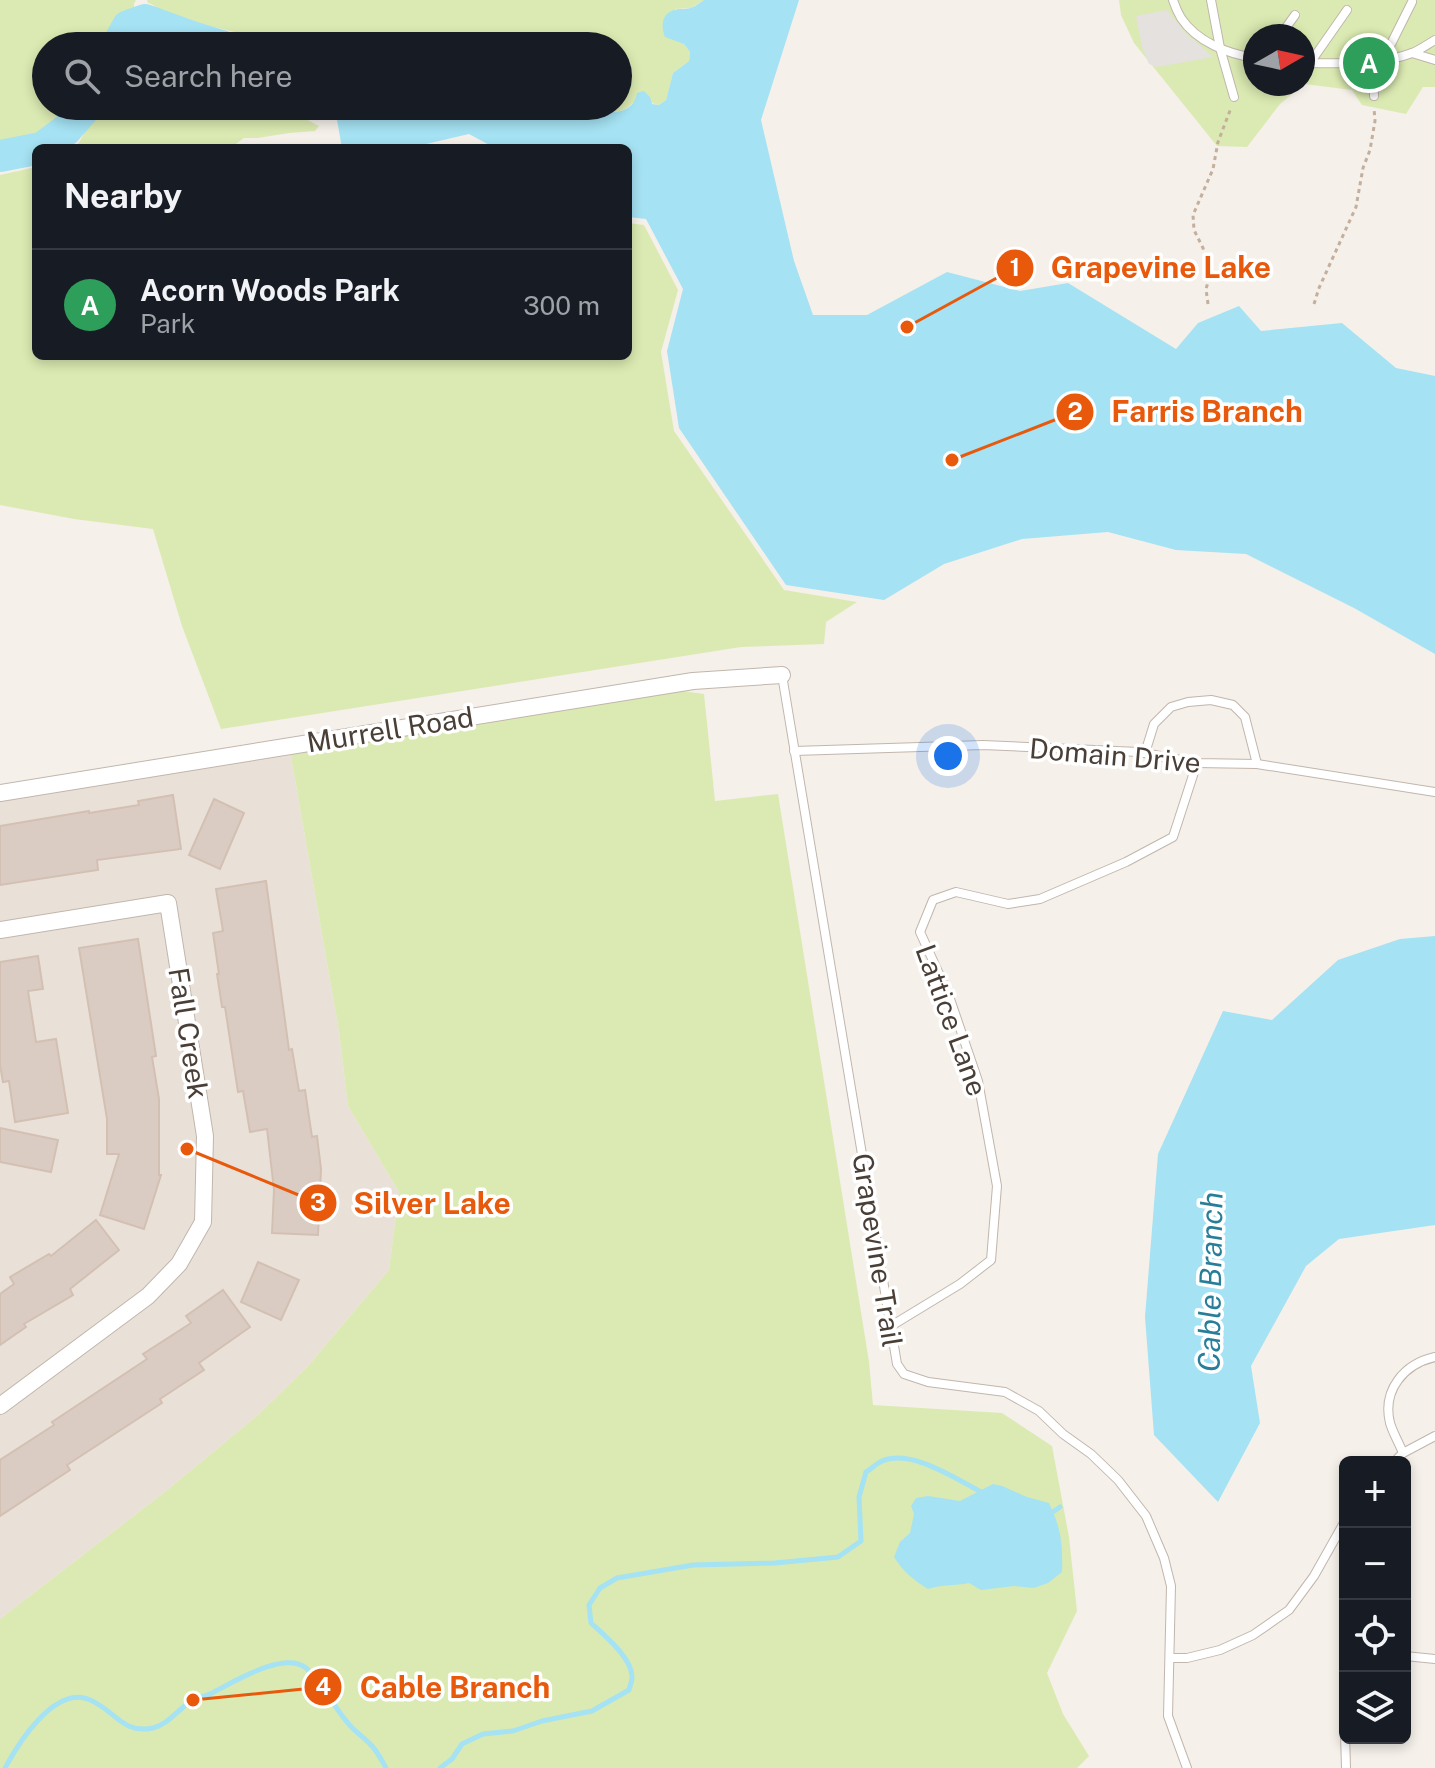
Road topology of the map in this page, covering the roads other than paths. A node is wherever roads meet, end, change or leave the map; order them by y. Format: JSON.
{"nodes":[{"id":1,"x":1173,"y":0,"type":"edge"},
{"id":2,"x":1211,"y":0,"type":"edge"},
{"id":3,"x":1412,"y":2,"type":"edge"},
{"id":4,"x":1347,"y":10,"type":"dead end"},
{"id":5,"x":1295,"y":15,"type":"dead end"},
{"id":6,"x":1289,"y":24,"type":"edge"},
{"id":7,"x":1435,"y":40,"type":"edge"},
{"id":8,"x":1220,"y":48,"type":"junction"},
{"id":9,"x":1315,"y":51,"type":"edge"},
{"id":10,"x":1412,"y":53,"type":"junction"},
{"id":11,"x":1243,"y":56,"type":"edge"},
{"id":12,"x":1378,"y":60,"type":"junction"},
{"id":13,"x":1435,"y":60,"type":"edge"},
{"id":14,"x":1315,"y":63,"type":"edge"},
{"id":15,"x":1374,"y":96,"type":"road end"},
{"id":16,"x":1234,"y":97,"type":"road end"},
{"id":17,"x":782,"y":675,"type":"joint"},
{"id":18,"x":794,"y":751,"type":"junction"},
{"id":19,"x":1145,"y":753,"type":"junction"},
{"id":20,"x":1197,"y":763,"type":"junction"},
{"id":21,"x":1257,"y":764,"type":"junction"},
{"id":22,"x":1435,"y":792,"type":"edge"},
{"id":23,"x":0,"y":793,"type":"edge"},
{"id":24,"x":0,"y":930,"type":"edge"},
{"id":25,"x":891,"y":1326,"type":"junction"},
{"id":26,"x":1435,"y":1357,"type":"edge"},
{"id":27,"x":0,"y":1406,"type":"edge"},
{"id":28,"x":1435,"y":1436,"type":"edge"},
{"id":29,"x":1403,"y":1453,"type":"junction"},
{"id":30,"x":1400,"y":1456,"type":"edge"},
{"id":31,"x":1341,"y":1528,"type":"edge"},
{"id":32,"x":1411,"y":1657,"type":"edge"},
{"id":33,"x":1170,"y":1658,"type":"junction"},
{"id":34,"x":1435,"y":1659,"type":"edge"},
{"id":35,"x":1345,"y":1744,"type":"edge"},
{"id":36,"x":1187,"y":1768,"type":"edge"},
{"id":37,"x":1346,"y":1768,"type":"edge"}],
"edges":[{"from":1,"to":8,"type":"lane"},
{"from":2,"to":8,"type":"lane"},
{"from":3,"to":12,"type":"lane"},
{"from":4,"to":9,"type":"lane"},
{"from":5,"to":6,"type":"lane"},
{"from":7,"to":10,"type":"lane"},
{"from":8,"to":11,"type":"lane"},
{"from":8,"to":16,"type":"lane"},
{"from":10,"to":12,"type":"lane"},
{"from":10,"to":13,"type":"lane"},
{"from":12,"to":14,"type":"lane"},
{"from":12,"to":15,"type":"lane"},
{"from":17,"to":18,"type":"lane","name":"Grapevine Trail"},
{"from":17,"to":23,"type":"street","name":"Murrell Road"},
{"from":18,"to":19,"type":"lane","name":"Domain Drive"},
{"from":18,"to":25,"type":"lane","name":"Grapevine Trail"},
{"from":19,"to":20,"type":"lane","name":"Domain Drive"},
{"from":19,"to":21,"type":"lane"},
{"from":20,"to":21,"type":"lane","name":"Domain Drive"},
{"from":20,"to":25,"type":"lane","name":"Lattice Lane"},
{"from":21,"to":22,"type":"lane","name":"Domain Drive"},
{"from":24,"to":27,"type":"street","name":"Fall Creek"},
{"from":25,"to":33,"type":"lane","name":"Grapevine Trail"},
{"from":26,"to":29,"type":"lane"},
{"from":28,"to":29,"type":"lane"},
{"from":29,"to":30,"type":"lane"},
{"from":31,"to":33,"type":"lane"},
{"from":32,"to":34,"type":"lane"},
{"from":33,"to":36,"type":"lane","name":"Grapevine Trail"},
{"from":35,"to":37,"type":"lane"}]}
